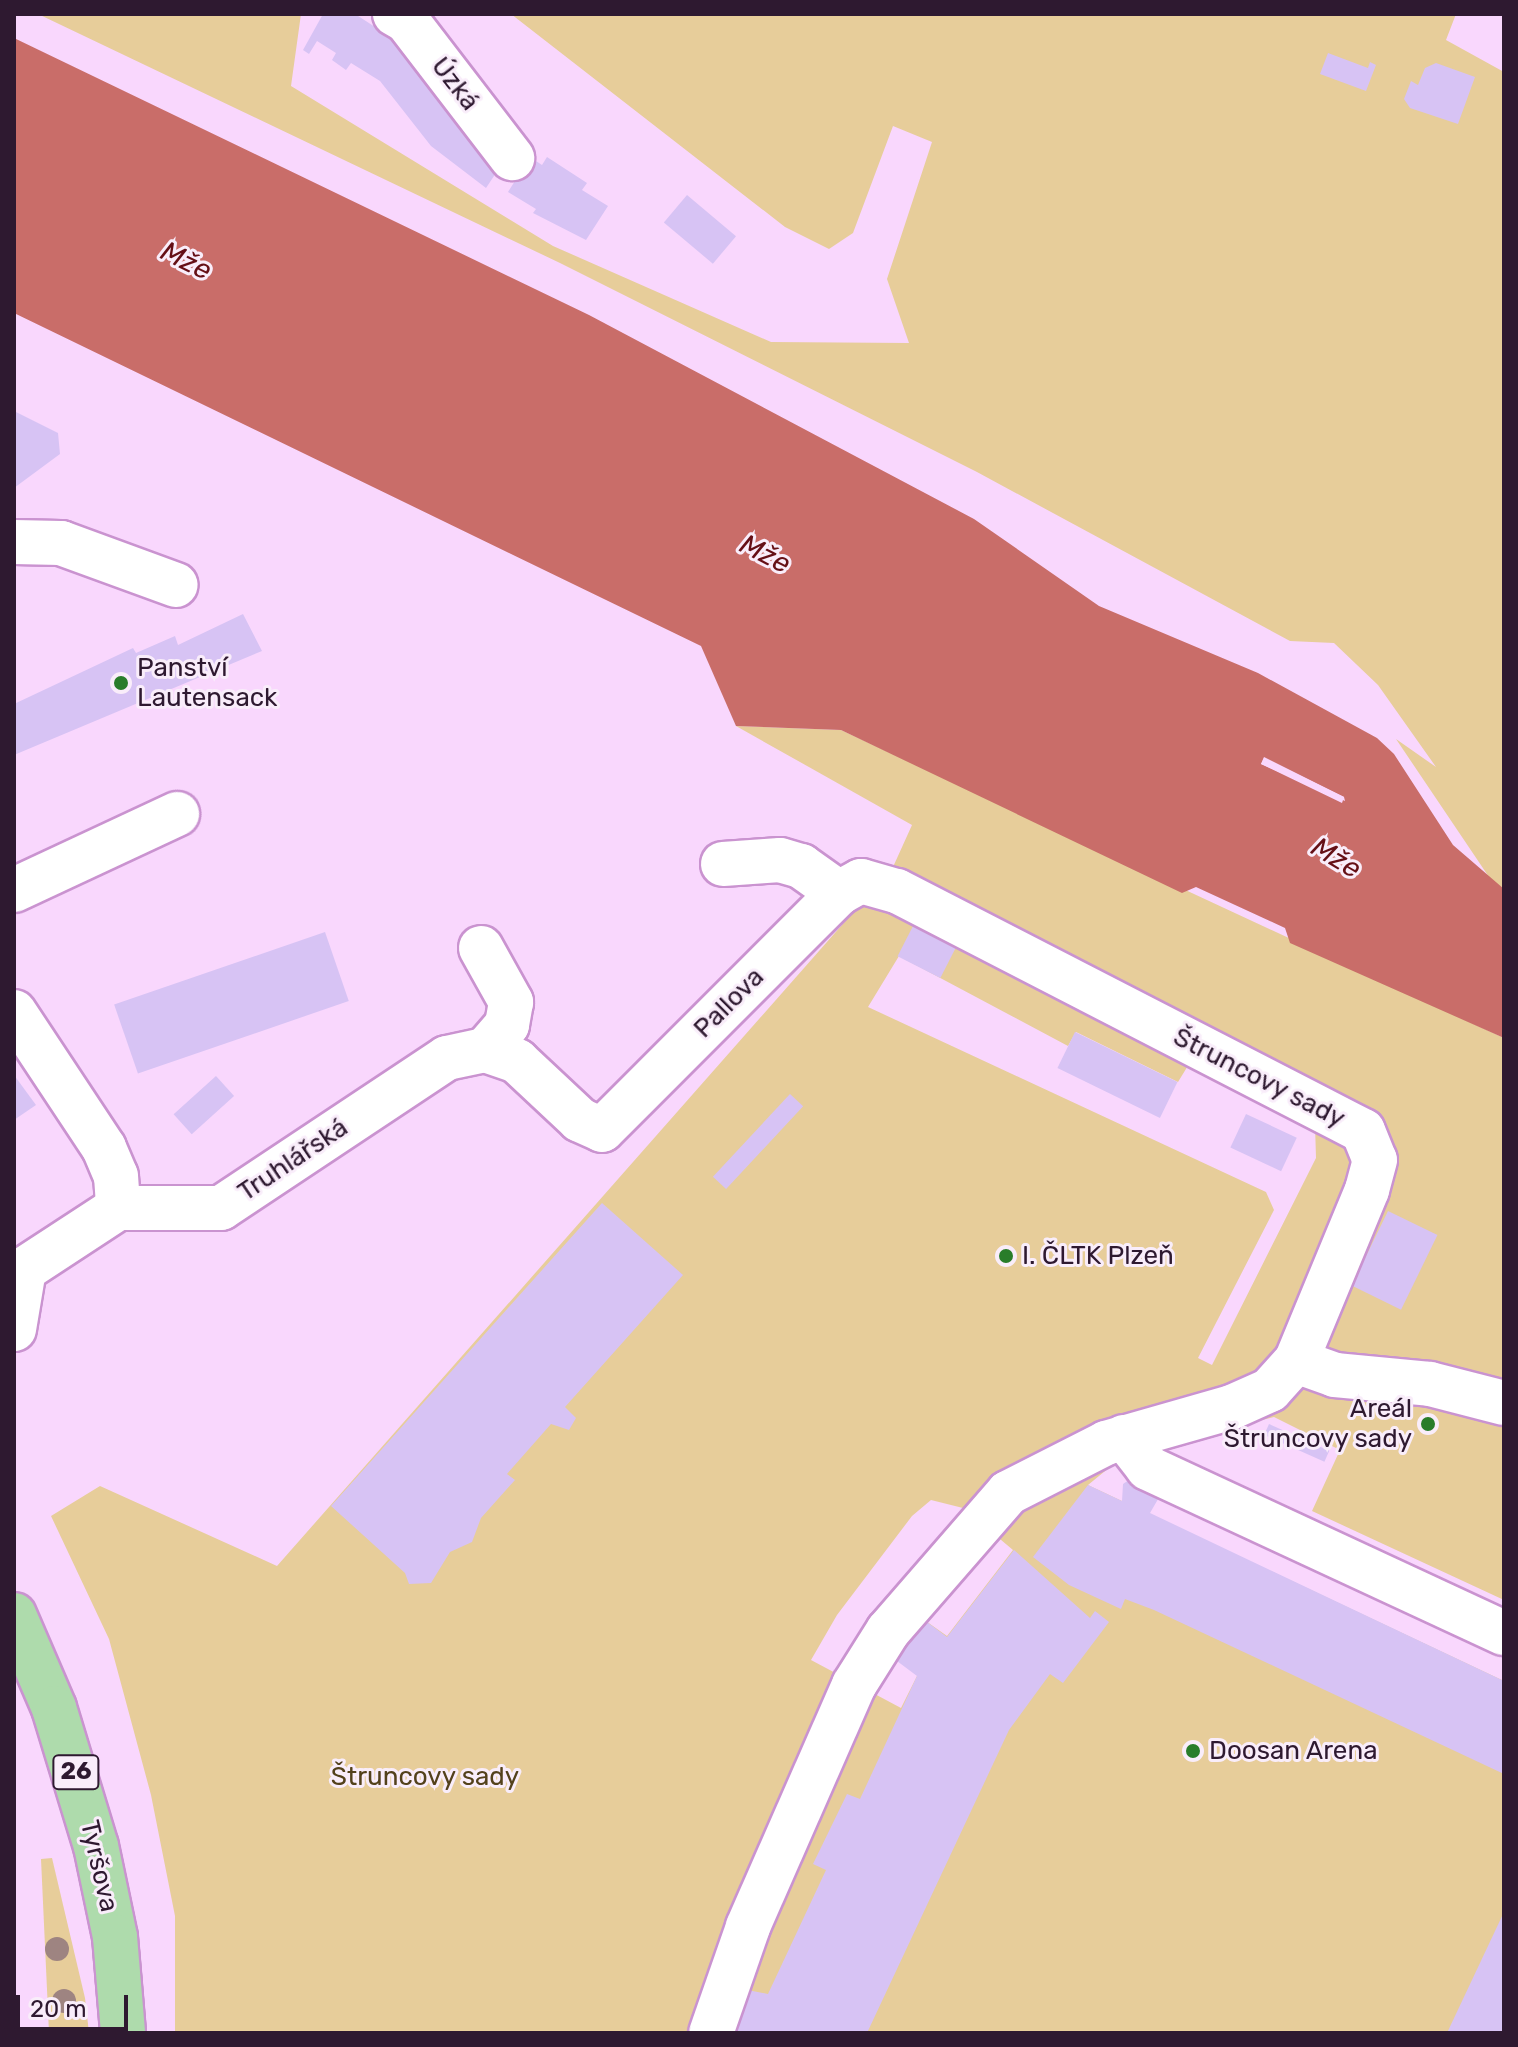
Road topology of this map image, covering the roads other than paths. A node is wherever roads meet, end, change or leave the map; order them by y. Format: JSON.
{"nodes":[{"id":1,"x":395,"y":14,"type":"edge"},
{"id":2,"x":512,"y":158,"type":"dead end"},
{"id":3,"x":14,"y":542,"type":"edge"},
{"id":4,"x":176,"y":585,"type":"dead end"},
{"id":5,"x":177,"y":814,"type":"dead end"},
{"id":6,"x":723,"y":864,"type":"dead end"},
{"id":7,"x":850,"y":887,"type":"junction"},
{"id":8,"x":14,"y":890,"type":"edge"},
{"id":9,"x":481,"y":948,"type":"dead end"},
{"id":10,"x":14,"y":1012,"type":"edge"},
{"id":11,"x":485,"y":1050,"type":"junction"},
{"id":12,"x":118,"y":1208,"type":"junction"},
{"id":13,"x":19,"y":1272,"type":"edge"},
{"id":14,"x":14,"y":1329,"type":"edge"},
{"id":15,"x":1296,"y":1361,"type":"junction"},
{"id":16,"x":1504,"y":1403,"type":"edge"},
{"id":17,"x":1124,"y":1437,"type":"junction"},
{"id":18,"x":14,"y":1615,"type":"edge"},
{"id":19,"x":1504,"y":1633,"type":"edge"},
{"id":20,"x":123,"y":2033,"type":"edge"},
{"id":21,"x":711,"y":2033,"type":"edge"}],
"edges":[{"from":1,"to":2,"type":"street","name":"Úzká"},
{"from":3,"to":4,"type":"street"},
{"from":5,"to":8,"type":"street"},
{"from":6,"to":7,"type":"street"},
{"from":7,"to":11,"type":"street","name":"Pallova"},
{"from":7,"to":15,"type":"street","name":"Štruncovy sady"},
{"from":9,"to":11,"type":"street"},
{"from":10,"to":12,"type":"street"},
{"from":11,"to":12,"type":"street","name":"Truhlářská"},
{"from":12,"to":13,"type":"street"},
{"from":13,"to":14,"type":"street"},
{"from":15,"to":16,"type":"street"},
{"from":15,"to":17,"type":"street","name":"Štruncovy sady"},
{"from":17,"to":19,"type":"street"},
{"from":17,"to":21,"type":"street","name":"Štruncovy sady"},
{"from":18,"to":20,"type":"main road","name":"Tyršova","number":"26"}]}
